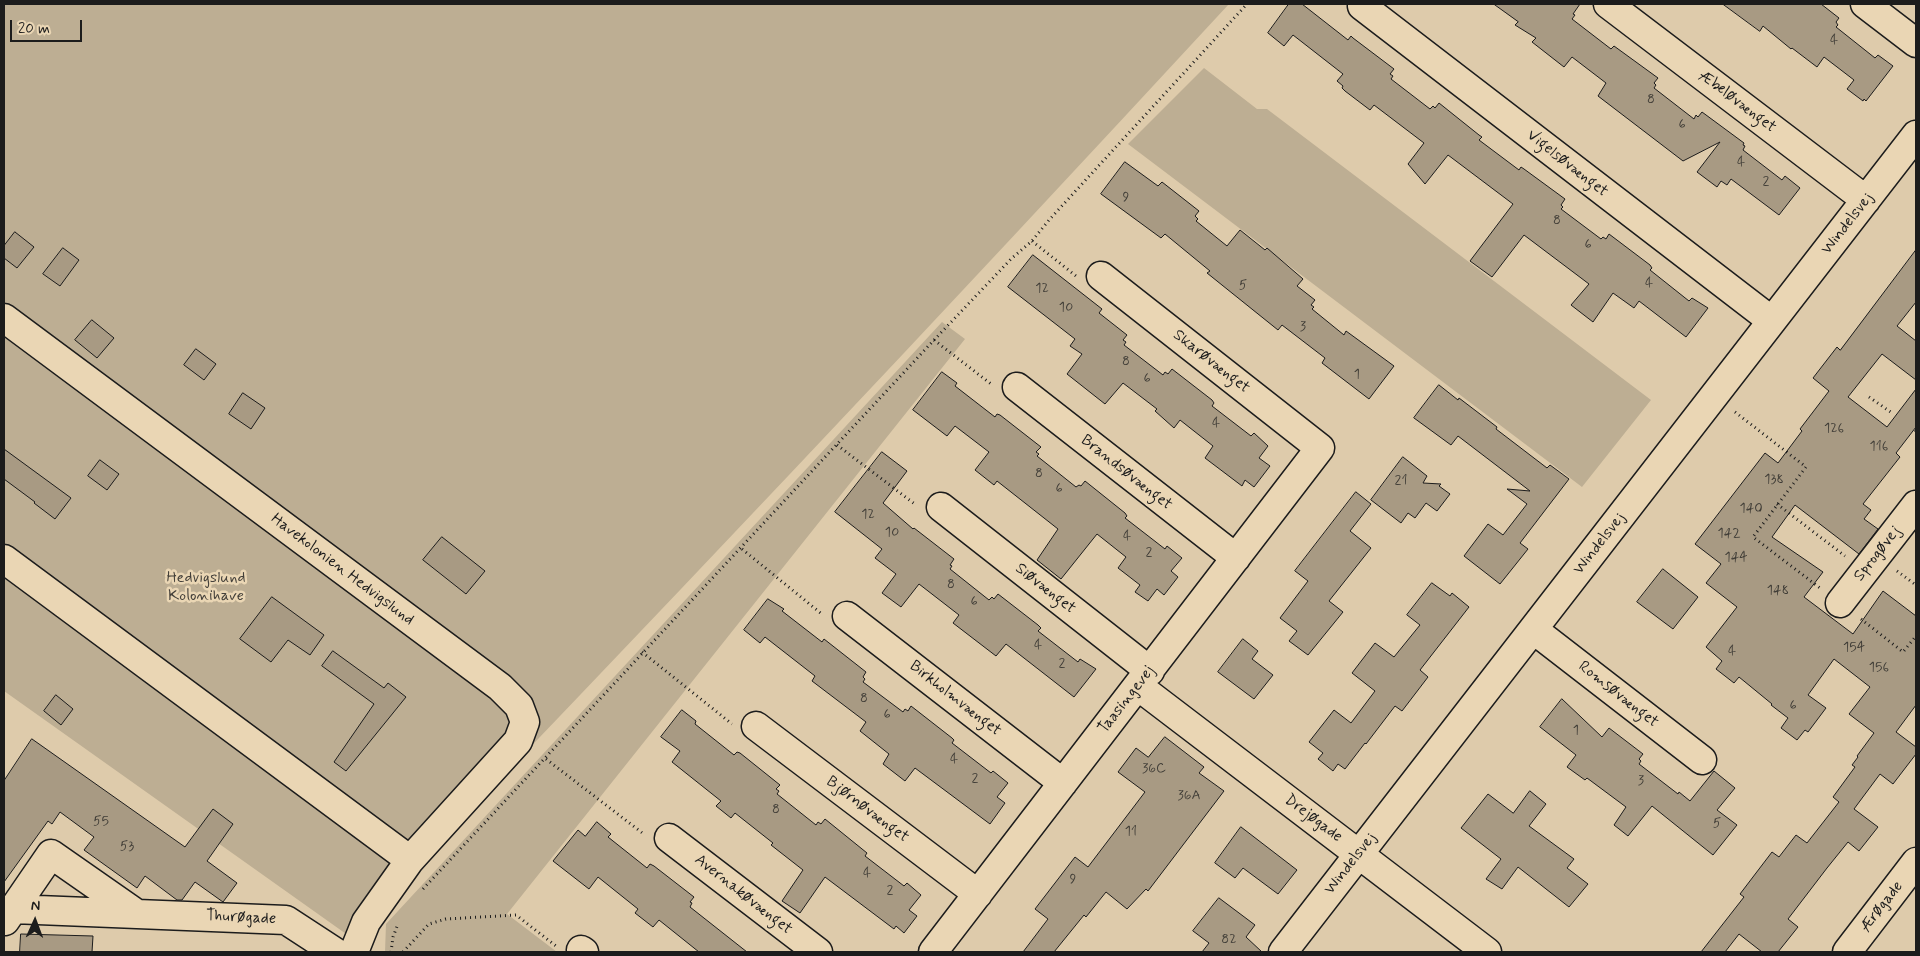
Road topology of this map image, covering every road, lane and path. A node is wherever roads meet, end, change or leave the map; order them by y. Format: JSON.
{"nodes":[{"id":1,"x":1247,"y":4,"type":"edge"},
{"id":2,"x":1608,"y":4,"type":"edge"},
{"id":3,"x":1865,"y":4,"type":"edge"},
{"id":4,"x":1362,"y":6,"type":"dead end"},
{"id":5,"x":1916,"y":43,"type":"edge"},
{"id":6,"x":1916,"y":135,"type":"edge"},
{"id":7,"x":1866,"y":200,"type":"junction"},
{"id":8,"x":1032,"y":241,"type":"junction"},
{"id":9,"x":1101,"y":276,"type":"joint"},
{"id":10,"x":4,"y":318,"type":"edge"},
{"id":11,"x":1772,"y":321,"type":"junction"},
{"id":12,"x":934,"y":340,"type":"junction"},
{"id":13,"x":1017,"y":387,"type":"joint"},
{"id":14,"x":1714,"y":396,"type":"junction"},
{"id":15,"x":1869,"y":397,"type":"dead end"},
{"id":16,"x":1892,"y":413,"type":"dead end"},
{"id":17,"x":837,"y":445,"type":"junction"},
{"id":18,"x":1320,"y":448,"type":"joint"},
{"id":19,"x":1778,"y":504,"type":"junction"},
{"id":20,"x":1916,"y":505,"type":"edge"},
{"id":21,"x":941,"y":507,"type":"joint"},
{"id":22,"x":742,"y":549,"type":"junction"},
{"id":23,"x":1236,"y":558,"type":"junction"},
{"id":24,"x":4,"y":559,"type":"edge"},
{"id":25,"x":1865,"y":571,"type":"junction"},
{"id":26,"x":1840,"y":603,"type":"junction"},
{"id":27,"x":847,"y":616,"type":"joint"},
{"id":28,"x":1534,"y":630,"type":"junction"},
{"id":29,"x":1916,"y":636,"type":"edge"},
{"id":30,"x":642,"y":652,"type":"junction"},
{"id":31,"x":1144,"y":678,"type":"junction"},
{"id":32,"x":756,"y":726,"type":"joint"},
{"id":33,"x":546,"y":759,"type":"junction"},
{"id":34,"x":1702,"y":760,"type":"dead end"},
{"id":35,"x":1064,"y":783,"type":"junction"},
{"id":36,"x":669,"y":838,"type":"joint"},
{"id":37,"x":1359,"y":854,"type":"junction"},
{"id":38,"x":410,"y":860,"type":"junction"},
{"id":39,"x":1916,"y":862,"type":"edge"},
{"id":40,"x":418,"y":894,"type":"dead end"},
{"id":41,"x":978,"y":894,"type":"junction"},
{"id":42,"x":137,"y":914,"type":"junction"},
{"id":43,"x":8,"y":916,"type":"edge"},
{"id":44,"x":399,"y":923,"type":"dead end"},
{"id":45,"x":574,"y":950,"type":"edge"},
{"id":46,"x":335,"y":952,"type":"edge"},
{"id":47,"x":354,"y":952,"type":"edge"},
{"id":48,"x":391,"y":952,"type":"edge"},
{"id":49,"x":403,"y":952,"type":"edge"},
{"id":50,"x":818,"y":952,"type":"edge"},
{"id":51,"x":933,"y":952,"type":"edge"},
{"id":52,"x":1283,"y":952,"type":"edge"},
{"id":53,"x":1487,"y":952,"type":"edge"},
{"id":54,"x":1847,"y":952,"type":"edge"}],
"edges":[{"from":1,"to":8,"type":"path"},
{"from":2,"to":7,"type":"street","name":"Æbeløvænget"},
{"from":3,"to":5,"type":"street"},
{"from":4,"to":11,"type":"street","name":"Vigelsøvænget"},
{"from":6,"to":7,"type":"street","name":"Windelsvej"},
{"from":7,"to":11,"type":"street","name":"Windelsvej"},
{"from":8,"to":9,"type":"path"},
{"from":8,"to":12,"type":"path"},
{"from":9,"to":18,"type":"street","name":"Skarøvænget"},
{"from":10,"to":38,"type":"street","name":"Havekolonien Hedvigslund"},
{"from":11,"to":14,"type":"street","name":"Windelsvej"},
{"from":12,"to":13,"type":"path"},
{"from":12,"to":17,"type":"path"},
{"from":13,"to":23,"type":"street","name":"Brandsøvænget"},
{"from":14,"to":19,"type":"path"},
{"from":14,"to":28,"type":"street","name":"Windelsvej"},
{"from":15,"to":16,"type":"path"},
{"from":17,"to":21,"type":"path"},
{"from":17,"to":22,"type":"path"},
{"from":18,"to":23,"type":"street","name":"Taasingevej"},
{"from":19,"to":25,"type":"path"},
{"from":19,"to":26,"type":"path"},
{"from":20,"to":25,"type":"street","name":"Sprogøvej"},
{"from":21,"to":31,"type":"street","name":"Siøvænget"},
{"from":22,"to":27,"type":"path"},
{"from":22,"to":30,"type":"path"},
{"from":23,"to":31,"type":"street","name":"Taasingevej"},
{"from":24,"to":38,"type":"street"},
{"from":25,"to":26,"type":"street","name":"Sprogøvej"},
{"from":26,"to":29,"type":"path"},
{"from":27,"to":35,"type":"street","name":"Birkholmvænget"},
{"from":28,"to":34,"type":"street","name":"Romsøvænget"},
{"from":28,"to":37,"type":"street","name":"Windelsvej"},
{"from":30,"to":32,"type":"path"},
{"from":30,"to":33,"type":"path"},
{"from":31,"to":35,"type":"street","name":"Taasingevej"},
{"from":31,"to":37,"type":"street","name":"Drejøgade"},
{"from":32,"to":41,"type":"street","name":"Bjørnøvænget"},
{"from":33,"to":36,"type":"path"},
{"from":33,"to":40,"type":"path"},
{"from":35,"to":41,"type":"street","name":"Taasingevej"},
{"from":36,"to":50,"type":"street","name":"Avernakøvænget"},
{"from":37,"to":52,"type":"street","name":"Windelsvej"},
{"from":37,"to":53,"type":"street","name":"Drejøgade"},
{"from":38,"to":47,"type":"street","name":"Havekolonien Hedvigslund"},
{"from":39,"to":54,"type":"street","name":"Ærøgade"},
{"from":41,"to":51,"type":"street","name":"Taasingevej"},
{"from":42,"to":43,"type":"street","name":"Thurøgade"},
{"from":42,"to":43,"type":"street","name":"Thurøgade"},
{"from":42,"to":46,"type":"street","name":"Thurøgade"},
{"from":44,"to":48,"type":"path"},
{"from":45,"to":49,"type":"path"}]}
